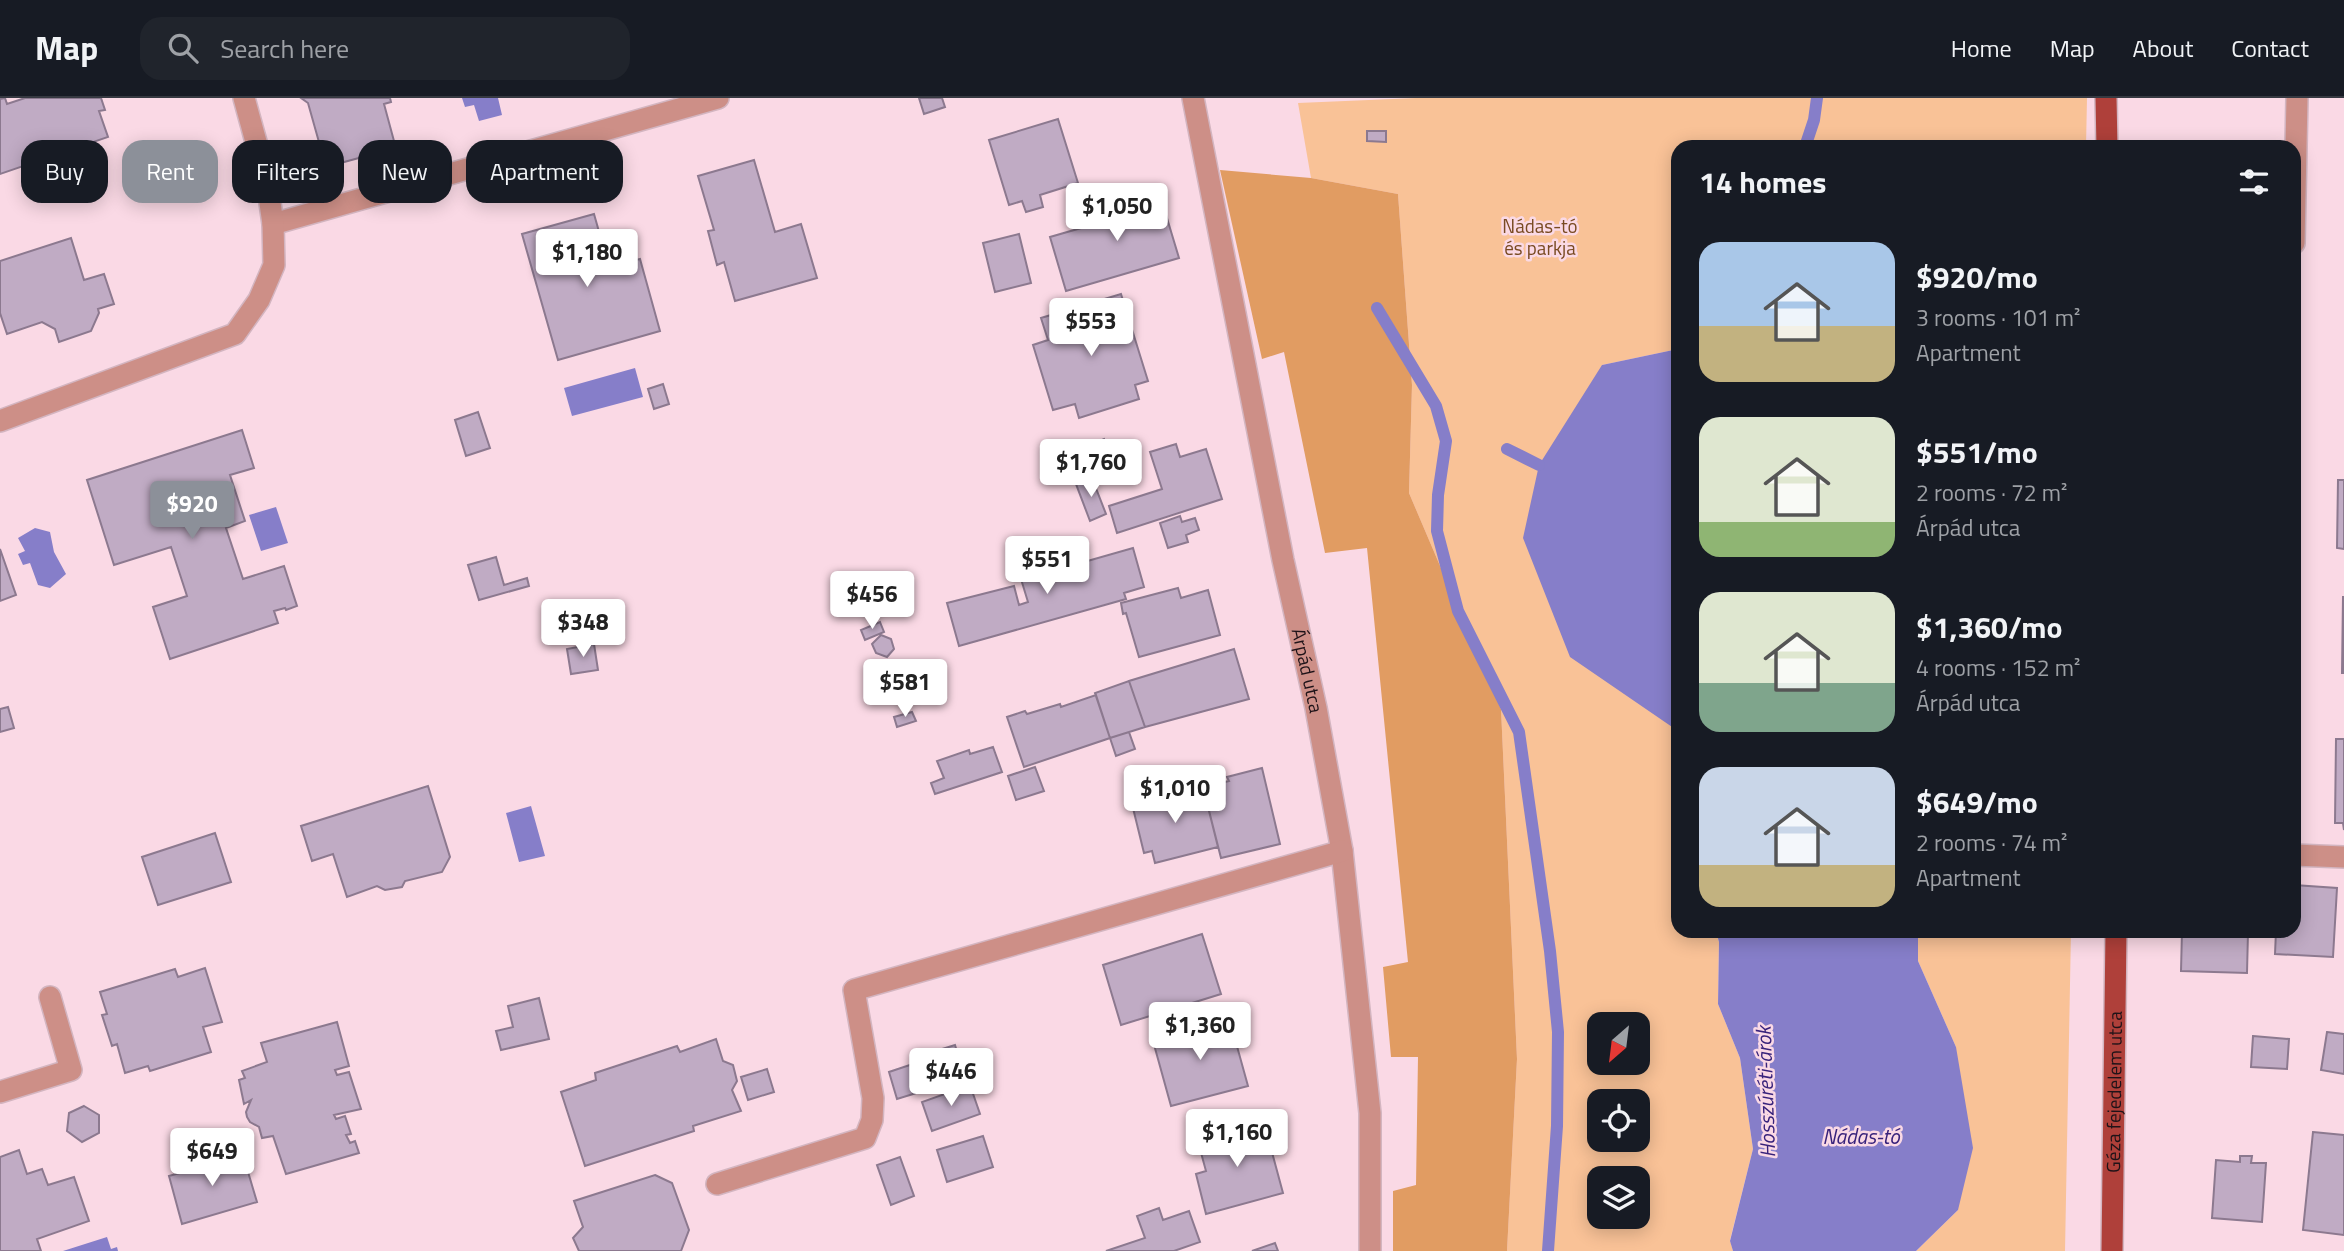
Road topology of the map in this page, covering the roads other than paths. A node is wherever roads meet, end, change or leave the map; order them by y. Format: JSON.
{"nodes":[{"id":1,"x":244,"y":98,"type":"edge"},
{"id":2,"x":718,"y":98,"type":"edge"},
{"id":3,"x":1193,"y":98,"type":"edge"},
{"id":4,"x":1199,"y":98,"type":"edge"},
{"id":5,"x":2106,"y":98,"type":"edge"},
{"id":6,"x":2297,"y":98,"type":"edge"},
{"id":7,"x":2107,"y":140,"type":"edge"},
{"id":8,"x":2296,"y":140,"type":"edge"},
{"id":9,"x":273,"y":223,"type":"junction"},
{"id":10,"x":0,"y":422,"type":"edge"},
{"id":11,"x":1342,"y":851,"type":"junction"},
{"id":12,"x":2301,"y":855,"type":"edge"},
{"id":13,"x":2344,"y":857,"type":"edge"},
{"id":14,"x":2116,"y":938,"type":"edge"},
{"id":15,"x":50,"y":997,"type":"dead end"},
{"id":16,"x":0,"y":1092,"type":"edge"},
{"id":17,"x":717,"y":1184,"type":"dead end"},
{"id":18,"x":1370,"y":1251,"type":"edge"},
{"id":19,"x":2112,"y":1251,"type":"edge"}],
"edges":[{"from":1,"to":9,"type":"street"},
{"from":2,"to":9,"type":"street"},
{"from":3,"to":4,"type":"street"},
{"from":3,"to":11,"type":"street","name":"Árpád utca"},
{"from":5,"to":7,"type":"main road"},
{"from":6,"to":8,"type":"street"},
{"from":9,"to":10,"type":"street"},
{"from":11,"to":17,"type":"street"},
{"from":11,"to":18,"type":"street","name":"Árpád utca"},
{"from":12,"to":13,"type":"street"},
{"from":14,"to":19,"type":"main road","name":"Géza fejedelem utca"},
{"from":15,"to":16,"type":"street"}]}
